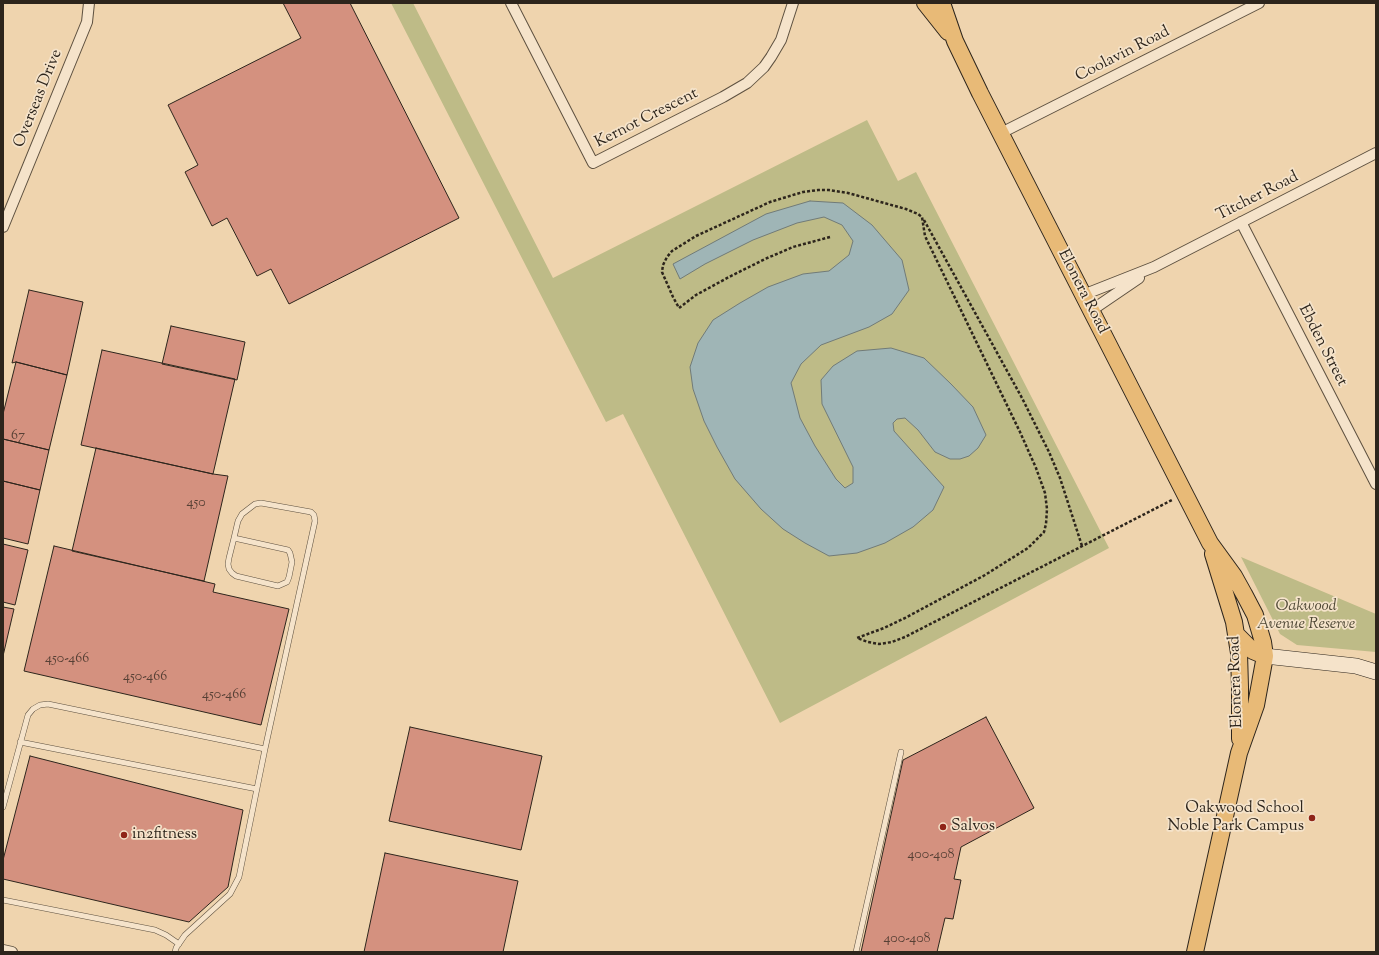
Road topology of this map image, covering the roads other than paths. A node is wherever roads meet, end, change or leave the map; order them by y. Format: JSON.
{"nodes":[{"id":1,"x":89,"y":3,"type":"edge"},
{"id":2,"x":511,"y":3,"type":"edge"},
{"id":3,"x":793,"y":3,"type":"edge"},
{"id":4,"x":925,"y":3,"type":"edge"},
{"id":5,"x":942,"y":3,"type":"edge"},
{"id":6,"x":1259,"y":3,"type":"edge"},
{"id":7,"x":955,"y":41,"type":"junction"},
{"id":8,"x":1001,"y":133,"type":"junction"},
{"id":9,"x":1376,"y":153,"type":"edge"},
{"id":10,"x":1241,"y":222,"type":"junction"},
{"id":11,"x":3,"y":228,"type":"edge"},
{"id":12,"x":1154,"y":267,"type":"junction"},
{"id":13,"x":1084,"y":294,"type":"junction"},
{"id":14,"x":1092,"y":310,"type":"junction"},
{"id":15,"x":1376,"y":484,"type":"edge"},
{"id":16,"x":234,"y":538,"type":"junction"},
{"id":17,"x":1210,"y":542,"type":"junction"},
{"id":18,"x":1236,"y":634,"type":"junction"},
{"id":19,"x":1265,"y":656,"type":"junction"},
{"id":20,"x":1376,"y":664,"type":"edge"},
{"id":21,"x":1356,"y":666,"type":"junction"},
{"id":22,"x":1376,"y":672,"type":"edge"},
{"id":23,"x":1240,"y":706,"type":"junction"},
{"id":24,"x":20,"y":742,"type":"junction"},
{"id":25,"x":265,"y":749,"type":"junction"},
{"id":26,"x":900,"y":752,"type":"dead end"},
{"id":27,"x":1239,"y":753,"type":"junction"},
{"id":28,"x":257,"y":789,"type":"junction"},
{"id":29,"x":3,"y":806,"type":"edge"},
{"id":30,"x":3,"y":900,"type":"edge"},
{"id":31,"x":179,"y":944,"type":"junction"},
{"id":32,"x":3,"y":950,"type":"edge"},
{"id":33,"x":12,"y":952,"type":"edge"},
{"id":34,"x":175,"y":952,"type":"edge"},
{"id":35,"x":856,"y":952,"type":"edge"},
{"id":36,"x":1195,"y":952,"type":"edge"}],
"edges":[{"from":1,"to":11,"type":"street","name":"Overseas Drive"},
{"from":2,"to":3,"type":"street","name":"Kernot Crescent"},
{"from":4,"to":7,"type":"main road","name":"Elonera Road"},
{"from":5,"to":7,"type":"main road","name":"Elonera Road"},
{"from":6,"to":8,"type":"street","name":"Coolavin Road"},
{"from":7,"to":8,"type":"main road","name":"Elonera Road"},
{"from":8,"to":13,"type":"main road","name":"Elonera Road"},
{"from":9,"to":10,"type":"street","name":"Titcher Road"},
{"from":10,"to":12,"type":"street","name":"Titcher Road"},
{"from":10,"to":15,"type":"street","name":"Ebden Street"},
{"from":12,"to":13,"type":"street","name":"Titcher Road"},
{"from":12,"to":14,"type":"street","name":"Titcher Road"},
{"from":13,"to":14,"type":"main road","name":"Elonera Road"},
{"from":14,"to":17,"type":"main road","name":"Elonera Road"},
{"from":16,"to":16,"type":"lane"},
{"from":16,"to":25,"type":"lane"},
{"from":17,"to":18,"type":"main road","name":"Elonera Road"},
{"from":17,"to":19,"type":"main road","name":"Elonera Road"},
{"from":18,"to":19,"type":"main road"},
{"from":18,"to":23,"type":"main road","name":"Elonera Road"},
{"from":19,"to":21,"type":"street"},
{"from":19,"to":23,"type":"main road"},
{"from":19,"to":27,"type":"main road","name":"Elonera Road"},
{"from":20,"to":21,"type":"street"},
{"from":21,"to":22,"type":"street"},
{"from":23,"to":27,"type":"main road","name":"Elonera Road"},
{"from":24,"to":25,"type":"lane"},
{"from":24,"to":28,"type":"lane"},
{"from":24,"to":29,"type":"lane"},
{"from":25,"to":28,"type":"lane"},
{"from":26,"to":35,"type":"lane"},
{"from":27,"to":36,"type":"main road","name":"Elonera Road"},
{"from":28,"to":31,"type":"lane"},
{"from":30,"to":31,"type":"lane"},
{"from":31,"to":34,"type":"lane"},
{"from":32,"to":33,"type":"street"}]}
